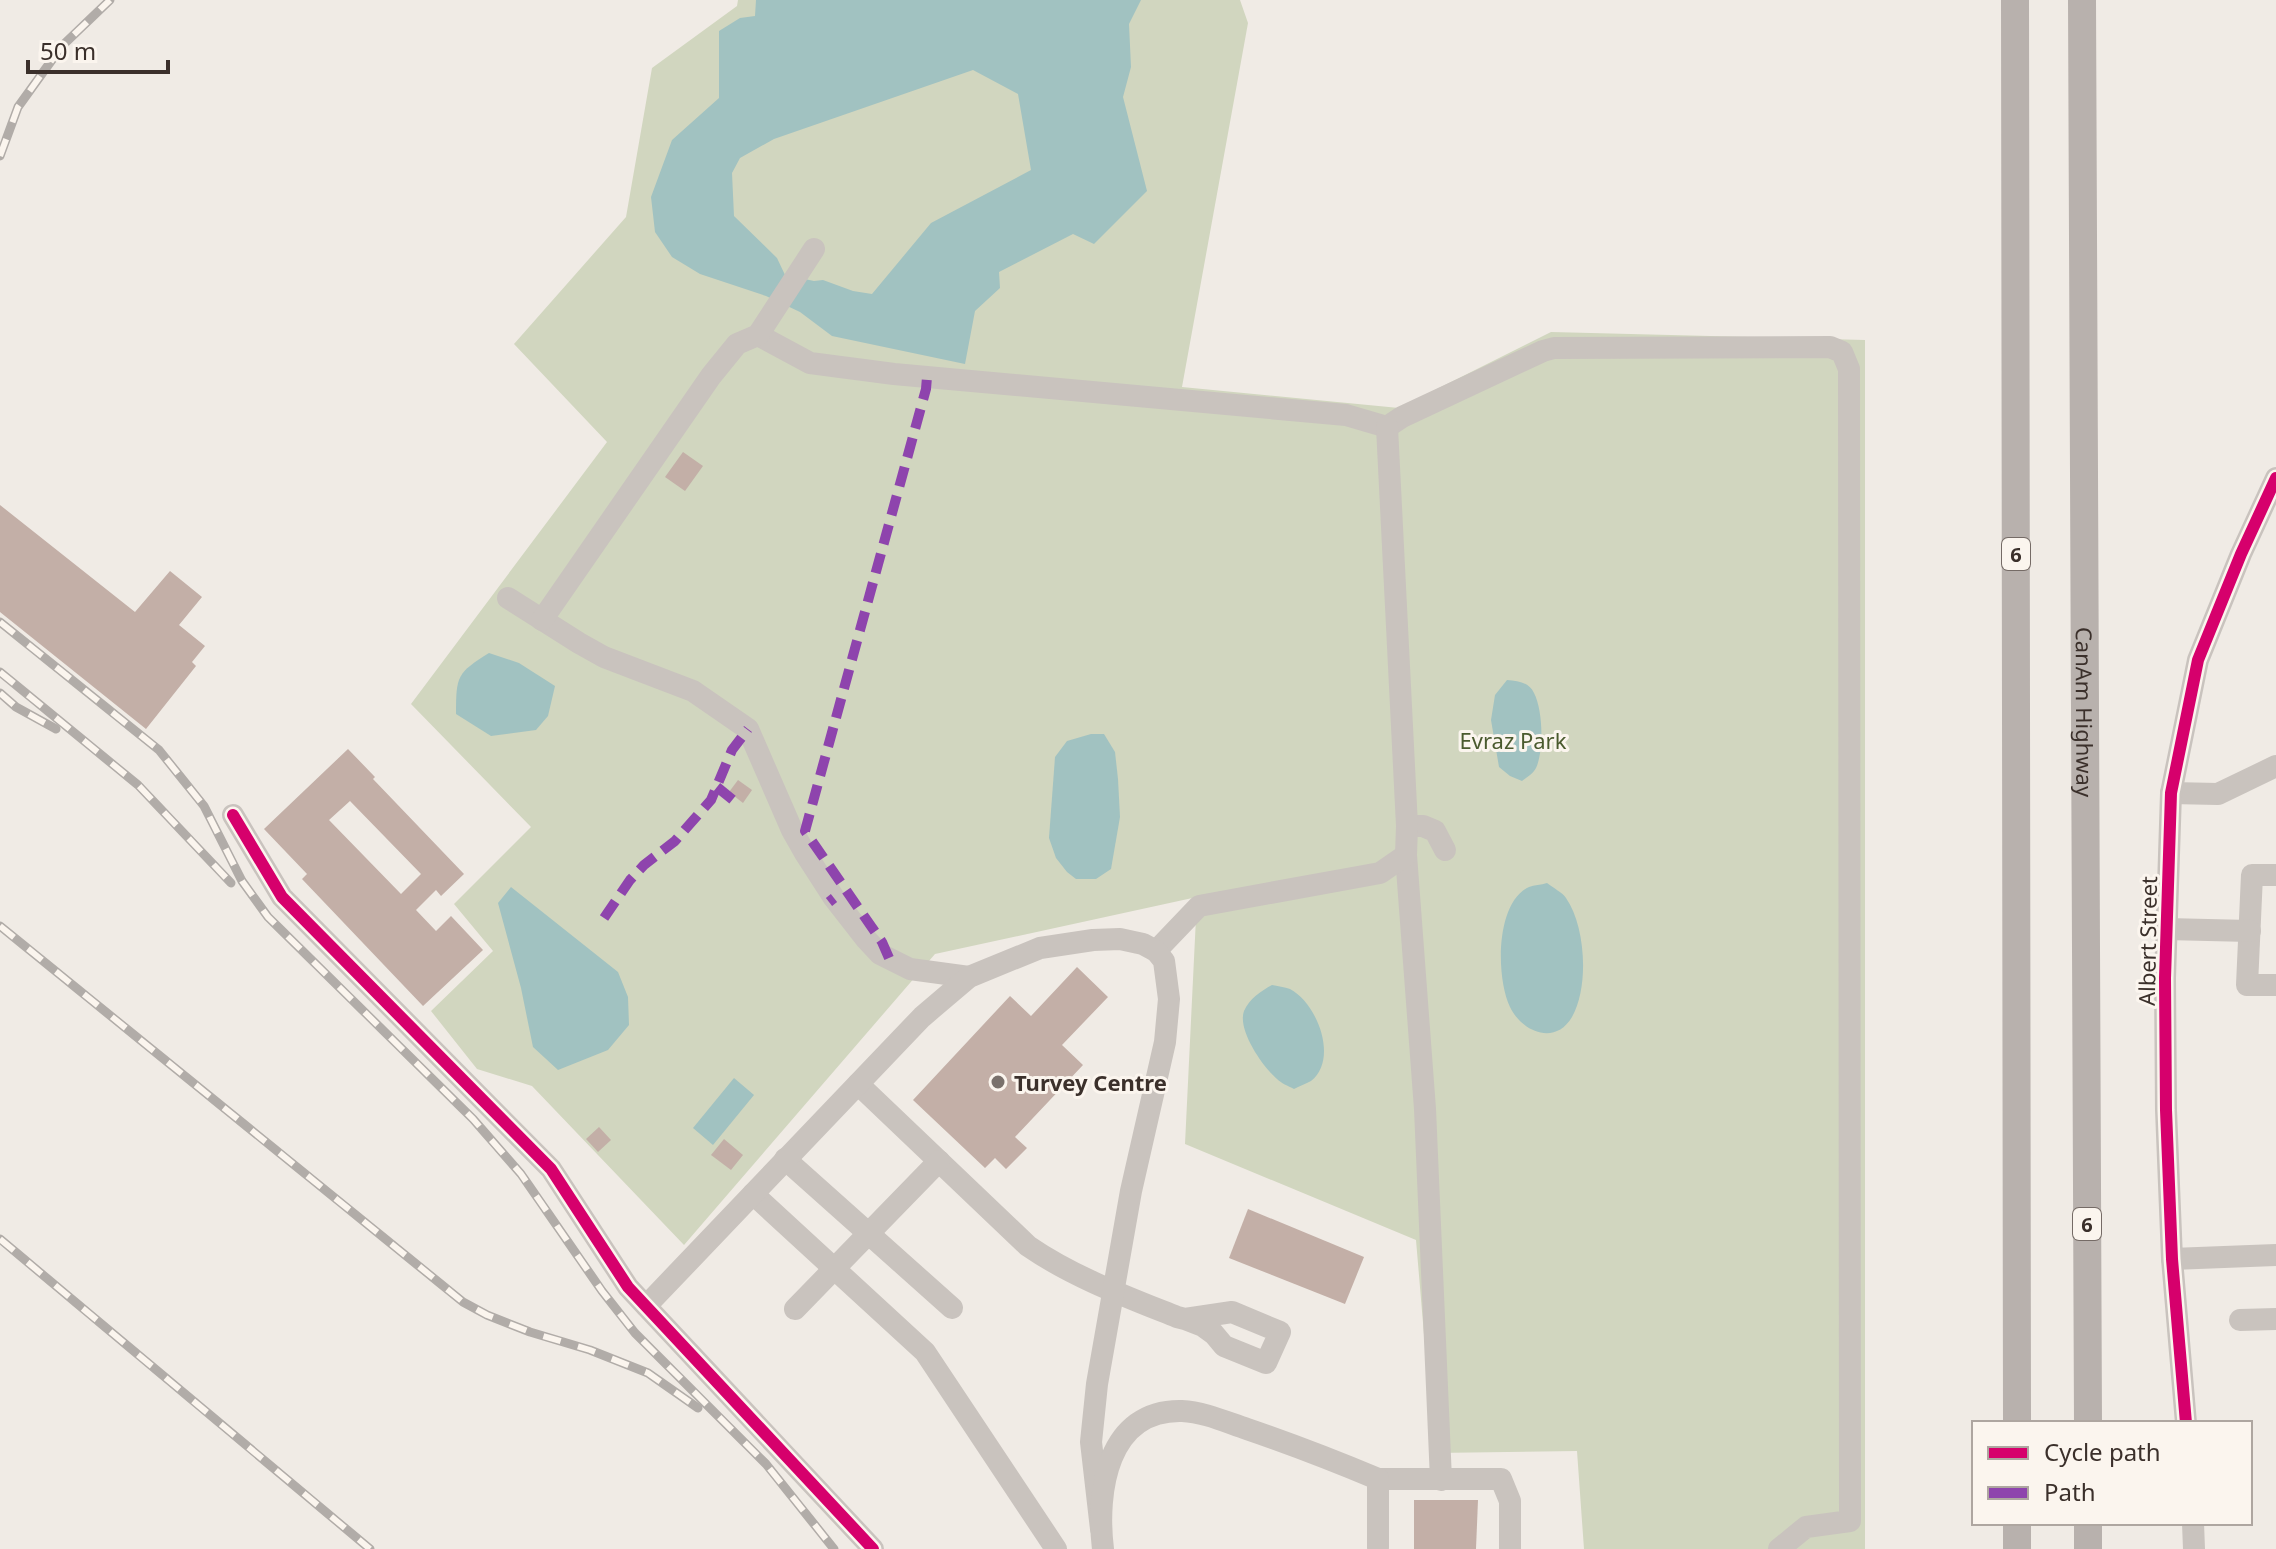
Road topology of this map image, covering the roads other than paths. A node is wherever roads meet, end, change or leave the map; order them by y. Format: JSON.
{"nodes":[{"id":1,"x":2015,"y":0,"type":"edge"},
{"id":2,"x":2082,"y":0,"type":"edge"},
{"id":3,"x":812,"y":253,"type":"dead end"},
{"id":4,"x":758,"y":335,"type":"junction"},
{"id":5,"x":1387,"y":427,"type":"junction"},
{"id":6,"x":2273,"y":488,"type":"edge"},
{"id":7,"x":508,"y":598,"type":"dead end"},
{"id":8,"x":542,"y":620,"type":"junction"},
{"id":9,"x":2276,"y":766,"type":"edge"},
{"id":10,"x":2171,"y":793,"type":"junction"},
{"id":11,"x":233,"y":815,"type":"dead end"},
{"id":12,"x":1407,"y":826,"type":"junction"},
{"id":13,"x":1445,"y":850,"type":"dead end"},
{"id":14,"x":1406,"y":855,"type":"junction"},
{"id":15,"x":2276,"y":875,"type":"edge"},
{"id":16,"x":2166,"y":929,"type":"junction"},
{"id":17,"x":2250,"y":931,"type":"junction"},
{"id":18,"x":1156,"y":951,"type":"junction"},
{"id":19,"x":969,"y":977,"type":"junction"},
{"id":20,"x":2276,"y":985,"type":"edge"},
{"id":21,"x":858,"y":1084,"type":"junction"},
{"id":22,"x":785,"y":1159,"type":"junction"},
{"id":23,"x":939,"y":1161,"type":"junction"},
{"id":24,"x":753,"y":1194,"type":"junction"},
{"id":25,"x":869,"y":1234,"type":"junction"},
{"id":26,"x":2276,"y":1255,"type":"edge"},
{"id":27,"x":2172,"y":1259,"type":"junction"},
{"id":28,"x":834,"y":1269,"type":"junction"},
{"id":29,"x":1113,"y":1291,"type":"junction"},
{"id":30,"x":646,"y":1306,"type":"junction"},
{"id":31,"x":952,"y":1308,"type":"dead end"},
{"id":32,"x":795,"y":1309,"type":"dead end"},
{"id":33,"x":1185,"y":1319,"type":"dead end"},
{"id":34,"x":2276,"y":1319,"type":"edge"},
{"id":35,"x":2240,"y":1320,"type":"dead end"},
{"id":36,"x":2017,"y":1421,"type":"edge"},
{"id":37,"x":2088,"y":1421,"type":"edge"},
{"id":38,"x":2186,"y":1421,"type":"edge"},
{"id":39,"x":1378,"y":1479,"type":"junction"},
{"id":40,"x":1441,"y":1480,"type":"junction"},
{"id":41,"x":2017,"y":1525,"type":"edge"},
{"id":42,"x":2088,"y":1525,"type":"edge"},
{"id":43,"x":2193,"y":1525,"type":"edge"},
{"id":44,"x":1102,"y":1539,"type":"edge"},
{"id":45,"x":1378,"y":1547,"type":"dead end"},
{"id":46,"x":873,"y":1549,"type":"edge"},
{"id":47,"x":1056,"y":1549,"type":"edge"},
{"id":48,"x":1510,"y":1549,"type":"edge"},
{"id":49,"x":1779,"y":1549,"type":"edge"},
{"id":50,"x":2017,"y":1549,"type":"edge"},
{"id":51,"x":2088,"y":1549,"type":"edge"},
{"id":52,"x":2194,"y":1549,"type":"edge"}],
"edges":[{"from":1,"to":36,"type":"main road","number":"6"},
{"from":2,"to":37,"type":"main road","name":"CanAm Highway","number":"6"},
{"from":3,"to":4,"type":"street"},
{"from":4,"to":5,"type":"street"},
{"from":4,"to":8,"type":"street"},
{"from":5,"to":12,"type":"street"},
{"from":5,"to":49,"type":"street"},
{"from":6,"to":10,"type":"street","name":"Albert Street"},
{"from":7,"to":8,"type":"street"},
{"from":8,"to":19,"type":"street"},
{"from":9,"to":10,"type":"street"},
{"from":10,"to":16,"type":"street","name":"Albert Street"},
{"from":11,"to":30,"type":"street"},
{"from":12,"to":13,"type":"street"},
{"from":12,"to":14,"type":"street"},
{"from":14,"to":18,"type":"street"},
{"from":14,"to":40,"type":"street"},
{"from":15,"to":17,"type":"street"},
{"from":16,"to":17,"type":"street"},
{"from":16,"to":27,"type":"street","name":"Albert Street"},
{"from":17,"to":20,"type":"street"},
{"from":18,"to":19,"type":"street"},
{"from":18,"to":29,"type":"street"},
{"from":19,"to":21,"type":"street"},
{"from":21,"to":22,"type":"street"},
{"from":21,"to":23,"type":"street"},
{"from":22,"to":24,"type":"street"},
{"from":22,"to":25,"type":"street"},
{"from":23,"to":25,"type":"street"},
{"from":23,"to":29,"type":"street"},
{"from":24,"to":28,"type":"street"},
{"from":24,"to":30,"type":"street"},
{"from":25,"to":28,"type":"street"},
{"from":25,"to":31,"type":"street"},
{"from":26,"to":27,"type":"street"},
{"from":27,"to":38,"type":"street","name":"Albert Street"},
{"from":28,"to":32,"type":"street"},
{"from":28,"to":47,"type":"street"},
{"from":29,"to":33,"type":"street"},
{"from":29,"to":44,"type":"street"},
{"from":30,"to":46,"type":"street"},
{"from":34,"to":35,"type":"street"},
{"from":39,"to":40,"type":"street"},
{"from":39,"to":44,"type":"street"},
{"from":39,"to":45,"type":"street"},
{"from":40,"to":48,"type":"street"},
{"from":41,"to":50,"type":"main road"},
{"from":42,"to":51,"type":"main road"},
{"from":43,"to":52,"type":"street"}]}
